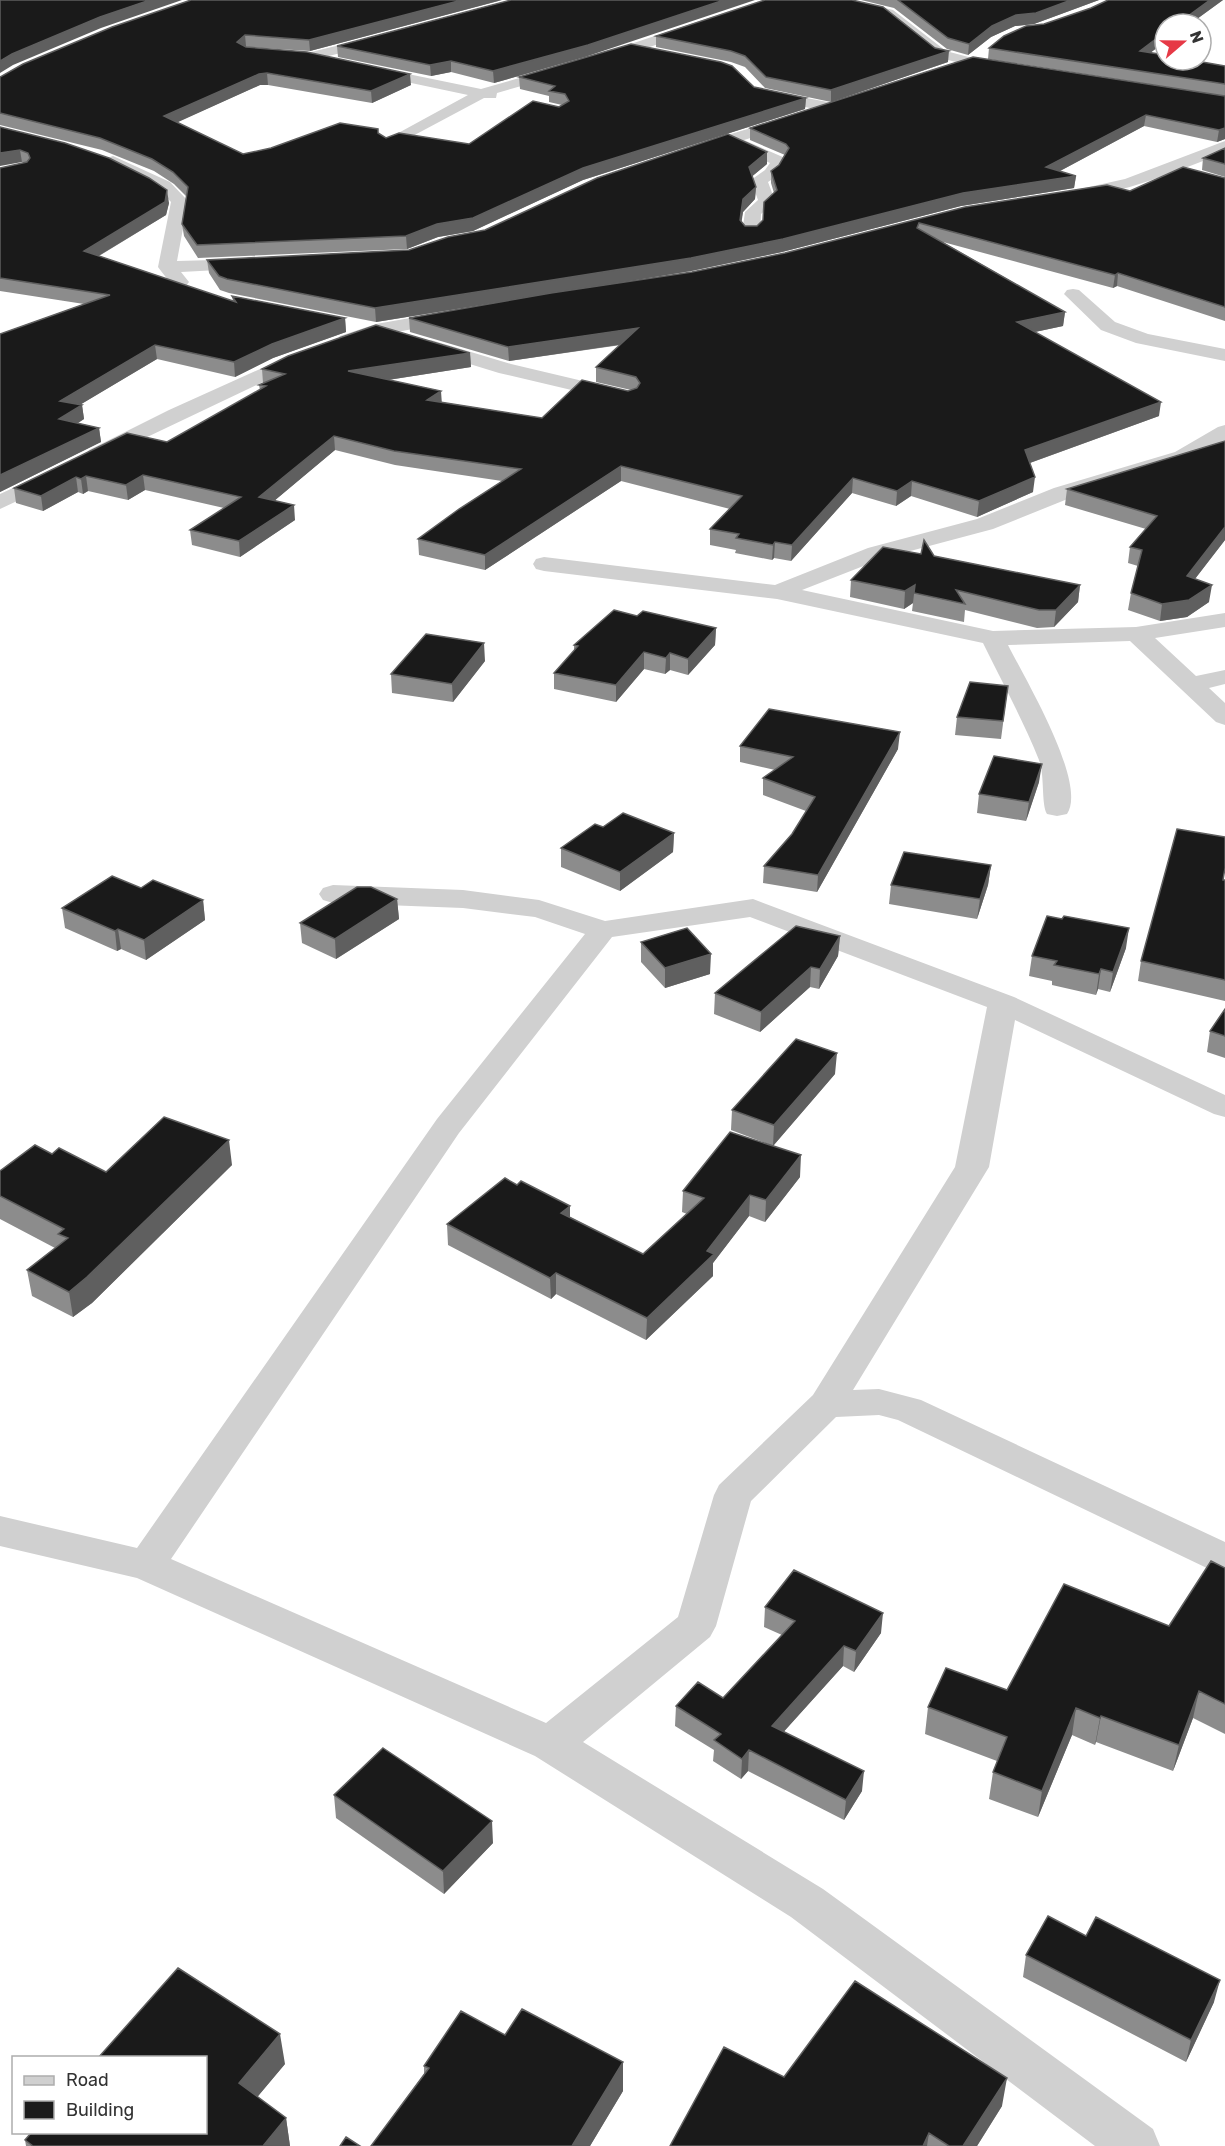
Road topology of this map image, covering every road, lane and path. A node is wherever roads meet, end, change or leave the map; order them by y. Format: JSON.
{"nodes":[{"id":1,"x":775,"y":0,"type":"edge"},
{"id":2,"x":835,"y":0,"type":"edge"},
{"id":3,"x":396,"y":35,"type":"edge"},
{"id":4,"x":630,"y":49,"type":"junction"},
{"id":5,"x":660,"y":55,"type":"edge"},
{"id":6,"x":918,"y":80,"type":"edge"},
{"id":7,"x":751,"y":84,"type":"edge"},
{"id":8,"x":483,"y":93,"type":"junction"},
{"id":9,"x":516,"y":100,"type":"dead end"},
{"id":10,"x":729,"y":139,"type":"junction"},
{"id":11,"x":388,"y":143,"type":"edge"},
{"id":12,"x":1225,"y":146,"type":"edge"},
{"id":13,"x":92,"y":156,"type":"edge"},
{"id":14,"x":675,"y":157,"type":"edge"},
{"id":15,"x":1170,"y":169,"type":"junction"},
{"id":16,"x":1192,"y":175,"type":"edge"},
{"id":17,"x":1057,"y":198,"type":"edge"},
{"id":18,"x":751,"y":233,"type":"edge"},
{"id":19,"x":261,"y":263,"type":"edge"},
{"id":20,"x":167,"y":267,"type":"junction"},
{"id":21,"x":193,"y":288,"type":"edge"},
{"id":22,"x":1073,"y":294,"type":"dead end"},
{"id":23,"x":469,"y":313,"type":"edge"},
{"id":24,"x":341,"y":324,"type":"edge"},
{"id":25,"x":376,"y":330,"type":"junction"},
{"id":26,"x":333,"y":345,"type":"edge"},
{"id":27,"x":312,"y":353,"type":"edge"},
{"id":28,"x":1225,"y":355,"type":"edge"},
{"id":29,"x":627,"y":397,"type":"edge"},
{"id":30,"x":1225,"y":431,"type":"edge"},
{"id":31,"x":4,"y":498,"type":"edge"},
{"id":32,"x":544,"y":564,"type":"dead end"},
{"id":33,"x":777,"y":592,"type":"junction"},
{"id":34,"x":1225,"y":620,"type":"edge"},
{"id":35,"x":1136,"y":634,"type":"junction"},
{"id":36,"x":993,"y":638,"type":"junction"},
{"id":37,"x":1225,"y":677,"type":"edge"},
{"id":38,"x":1191,"y":685,"type":"junction"},
{"id":39,"x":1225,"y":717,"type":"edge"},
{"id":40,"x":1057,"y":808,"type":"dead end"},
{"id":41,"x":333,"y":894,"type":"dead end"},
{"id":42,"x":603,"y":930,"type":"junction"},
{"id":43,"x":1003,"y":1003,"type":"junction"},
{"id":44,"x":1225,"y":1107,"type":"edge"},
{"id":45,"x":826,"y":1404,"type":"junction"},
{"id":46,"x":0,"y":1531,"type":"edge"},
{"id":47,"x":1225,"y":1559,"type":"edge"},
{"id":48,"x":146,"y":1565,"type":"junction"},
{"id":49,"x":550,"y":1744,"type":"junction"},
{"id":50,"x":1135,"y":2146,"type":"edge"}],
"edges":[{"from":1,"to":4,"type":"street"},
{"from":2,"to":6,"type":"street"},
{"from":3,"to":8,"type":"street"},
{"from":4,"to":5,"type":"street"},
{"from":4,"to":8,"type":"street"},
{"from":7,"to":10,"type":"street"},
{"from":8,"to":9,"type":"street"},
{"from":8,"to":11,"type":"street"},
{"from":10,"to":14,"type":"street"},
{"from":10,"to":18,"type":"street"},
{"from":12,"to":15,"type":"street"},
{"from":13,"to":20,"type":"street"},
{"from":15,"to":16,"type":"street"},
{"from":15,"to":17,"type":"street"},
{"from":19,"to":20,"type":"street"},
{"from":20,"to":21,"type":"street"},
{"from":22,"to":28,"type":"street"},
{"from":23,"to":25,"type":"street"},
{"from":24,"to":25,"type":"street"},
{"from":25,"to":26,"type":"street"},
{"from":25,"to":29,"type":"street"},
{"from":27,"to":31,"type":"street"},
{"from":30,"to":33,"type":"street"},
{"from":32,"to":33,"type":"street"},
{"from":33,"to":36,"type":"street"},
{"from":34,"to":35,"type":"street"},
{"from":35,"to":36,"type":"street"},
{"from":35,"to":38,"type":"street"},
{"from":36,"to":40,"type":"street"},
{"from":37,"to":38,"type":"street"},
{"from":38,"to":39,"type":"street"},
{"from":41,"to":42,"type":"street"},
{"from":42,"to":43,"type":"street"},
{"from":42,"to":48,"type":"street"},
{"from":43,"to":44,"type":"street"},
{"from":43,"to":45,"type":"street"},
{"from":45,"to":47,"type":"street"},
{"from":45,"to":49,"type":"street"},
{"from":46,"to":48,"type":"street"},
{"from":48,"to":49,"type":"street"},
{"from":49,"to":50,"type":"street"}]}
